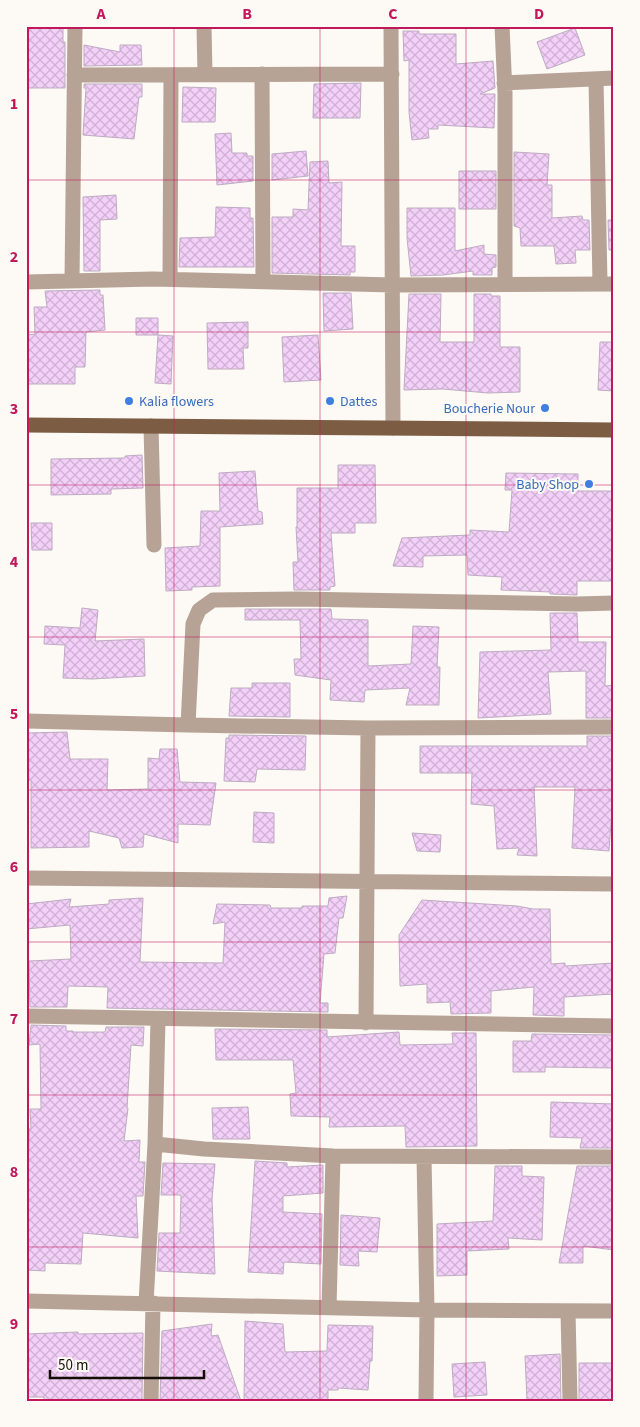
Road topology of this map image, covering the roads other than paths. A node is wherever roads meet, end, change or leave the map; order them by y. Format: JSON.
{"nodes":[{"id":1,"x":75,"y":26,"type":"edge"},
{"id":2,"x":204,"y":26,"type":"edge"},
{"id":3,"x":391,"y":26,"type":"edge"},
{"id":4,"x":502,"y":26,"type":"edge"},
{"id":5,"x":206,"y":74,"type":"junction"},
{"id":6,"x":262,"y":74,"type":"junction"},
{"id":7,"x":392,"y":74,"type":"junction"},
{"id":8,"x":172,"y":75,"type":"junction"},
{"id":9,"x":74,"y":76,"type":"junction"},
{"id":10,"x":614,"y":78,"type":"edge"},
{"id":11,"x":596,"y":79,"type":"junction"},
{"id":12,"x":504,"y":83,"type":"junction"},
{"id":13,"x":170,"y":279,"type":"junction"},
{"id":14,"x":72,"y":281,"type":"junction"},
{"id":15,"x":26,"y":282,"type":"edge"},
{"id":16,"x":263,"y":282,"type":"junction"},
{"id":17,"x":506,"y":284,"type":"junction"},
{"id":18,"x":607,"y":284,"type":"edge"},
{"id":19,"x":393,"y":285,"type":"junction"},
{"id":20,"x":26,"y":425,"type":"edge"},
{"id":21,"x":151,"y":426,"type":"junction"},
{"id":22,"x":393,"y":428,"type":"junction"},
{"id":23,"x":614,"y":430,"type":"edge"},
{"id":24,"x":154,"y":545,"type":"dead end"},
{"id":25,"x":614,"y":603,"type":"edge"},
{"id":26,"x":26,"y":721,"type":"edge"},
{"id":27,"x":188,"y":725,"type":"junction"},
{"id":28,"x":614,"y":727,"type":"edge"},
{"id":29,"x":368,"y":728,"type":"junction"},
{"id":30,"x":26,"y":878,"type":"edge"},
{"id":31,"x":368,"y":881,"type":"junction"},
{"id":32,"x":614,"y":884,"type":"edge"},
{"id":33,"x":26,"y":1016,"type":"edge"},
{"id":34,"x":158,"y":1018,"type":"junction"},
{"id":35,"x":366,"y":1023,"type":"junction"},
{"id":36,"x":614,"y":1026,"type":"edge"},
{"id":37,"x":155,"y":1144,"type":"junction"},
{"id":38,"x":333,"y":1156,"type":"junction"},
{"id":39,"x":424,"y":1156,"type":"junction"},
{"id":40,"x":614,"y":1157,"type":"edge"},
{"id":41,"x":26,"y":1301,"type":"edge"},
{"id":42,"x":150,"y":1303,"type":"junction"},
{"id":43,"x":329,"y":1308,"type":"junction"},
{"id":44,"x":427,"y":1310,"type":"junction"},
{"id":45,"x":568,"y":1311,"type":"junction"},
{"id":46,"x":614,"y":1311,"type":"edge"},
{"id":47,"x":151,"y":1401,"type":"edge"},
{"id":48,"x":426,"y":1401,"type":"edge"},
{"id":49,"x":570,"y":1401,"type":"edge"}],
"edges":[{"from":1,"to":9,"type":"street"},
{"from":2,"to":5,"type":"street"},
{"from":3,"to":7,"type":"street"},
{"from":4,"to":12,"type":"street"},
{"from":5,"to":6,"type":"street"},
{"from":5,"to":8,"type":"street"},
{"from":6,"to":7,"type":"street"},
{"from":6,"to":16,"type":"street"},
{"from":7,"to":19,"type":"street"},
{"from":8,"to":9,"type":"street"},
{"from":8,"to":13,"type":"street"},
{"from":9,"to":14,"type":"street"},
{"from":10,"to":11,"type":"street"},
{"from":11,"to":12,"type":"street"},
{"from":11,"to":18,"type":"street"},
{"from":12,"to":17,"type":"street"},
{"from":13,"to":14,"type":"street"},
{"from":13,"to":16,"type":"street"},
{"from":14,"to":15,"type":"street"},
{"from":16,"to":19,"type":"street"},
{"from":17,"to":18,"type":"street"},
{"from":17,"to":19,"type":"street"},
{"from":19,"to":22,"type":"street"},
{"from":20,"to":21,"type":"main road"},
{"from":21,"to":22,"type":"main road"},
{"from":21,"to":24,"type":"street"},
{"from":22,"to":23,"type":"main road"},
{"from":25,"to":27,"type":"street"},
{"from":26,"to":27,"type":"street"},
{"from":27,"to":29,"type":"street"},
{"from":28,"to":29,"type":"street"},
{"from":29,"to":31,"type":"street"},
{"from":30,"to":31,"type":"street"},
{"from":31,"to":32,"type":"street"},
{"from":31,"to":35,"type":"street"},
{"from":33,"to":34,"type":"street"},
{"from":34,"to":35,"type":"street"},
{"from":34,"to":37,"type":"street"},
{"from":35,"to":36,"type":"street"},
{"from":37,"to":38,"type":"street"},
{"from":37,"to":42,"type":"street"},
{"from":38,"to":39,"type":"street"},
{"from":38,"to":43,"type":"street"},
{"from":39,"to":40,"type":"street"},
{"from":39,"to":44,"type":"street"},
{"from":41,"to":42,"type":"street"},
{"from":42,"to":43,"type":"street"},
{"from":42,"to":47,"type":"street"},
{"from":43,"to":44,"type":"street"},
{"from":44,"to":45,"type":"street"},
{"from":44,"to":48,"type":"street"},
{"from":45,"to":46,"type":"street"},
{"from":45,"to":49,"type":"street"}]}
